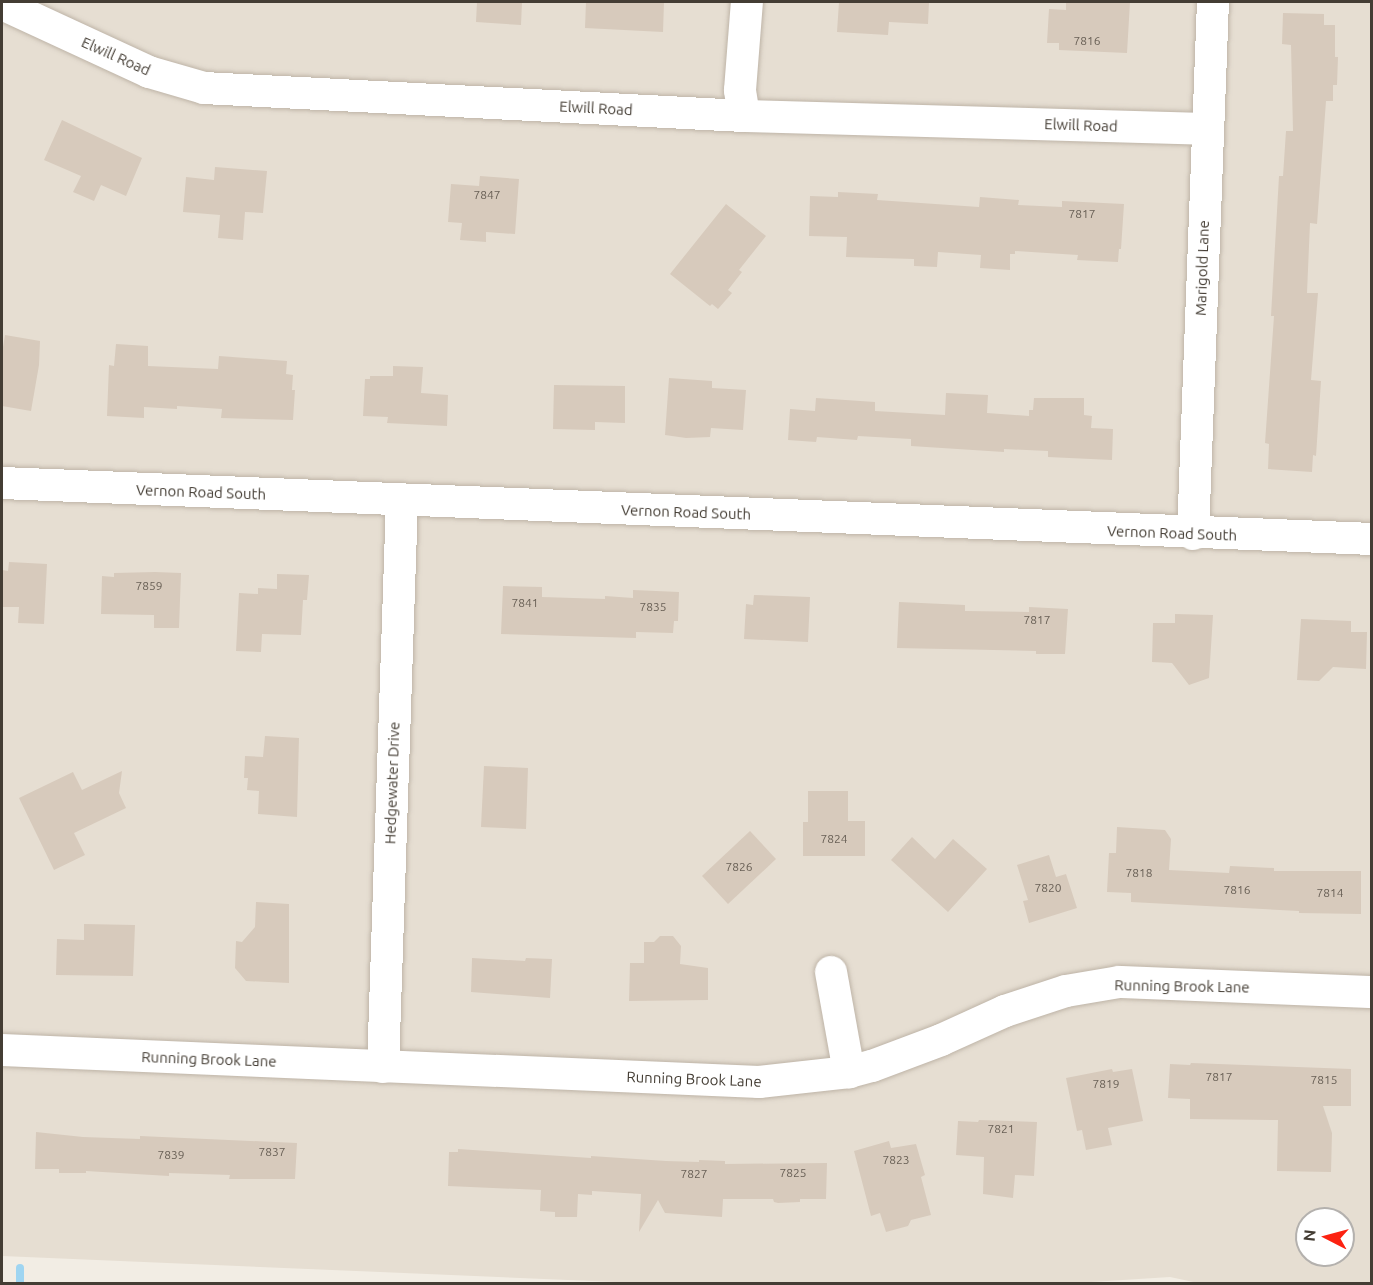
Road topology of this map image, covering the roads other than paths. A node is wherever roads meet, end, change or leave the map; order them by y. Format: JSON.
{"nodes":[{"id":1,"x":747,"y":2,"type":"edge"},
{"id":2,"x":1213,"y":2,"type":"edge"},
{"id":3,"x":2,"y":4,"type":"edge"},
{"id":4,"x":744,"y":116,"type":"junction"},
{"id":5,"x":1207,"y":129,"type":"junction"},
{"id":6,"x":2,"y":483,"type":"edge"},
{"id":7,"x":402,"y":500,"type":"junction"},
{"id":8,"x":1193,"y":534,"type":"junction"},
{"id":9,"x":1371,"y":539,"type":"edge"},
{"id":10,"x":831,"y":972,"type":"dead end"},
{"id":11,"x":1371,"y":992,"type":"edge"},
{"id":12,"x":2,"y":1050,"type":"edge"},
{"id":13,"x":383,"y":1067,"type":"junction"},
{"id":14,"x":849,"y":1072,"type":"junction"}],
"edges":[{"from":1,"to":4,"type":"street"},
{"from":2,"to":5,"type":"street","name":"Marigold Lane"},
{"from":3,"to":4,"type":"street","name":"Elwill Road"},
{"from":4,"to":5,"type":"street","name":"Elwill Road"},
{"from":5,"to":8,"type":"street","name":"Marigold Lane"},
{"from":6,"to":7,"type":"street","name":"Vernon Road South"},
{"from":7,"to":8,"type":"street","name":"Vernon Road South"},
{"from":7,"to":13,"type":"street","name":"Hedgewater Drive"},
{"from":8,"to":9,"type":"street","name":"Vernon Road South"},
{"from":10,"to":14,"type":"street"},
{"from":11,"to":14,"type":"street","name":"Running Brook Lane"},
{"from":12,"to":13,"type":"street","name":"Running Brook Lane"},
{"from":13,"to":14,"type":"street","name":"Running Brook Lane"}]}
